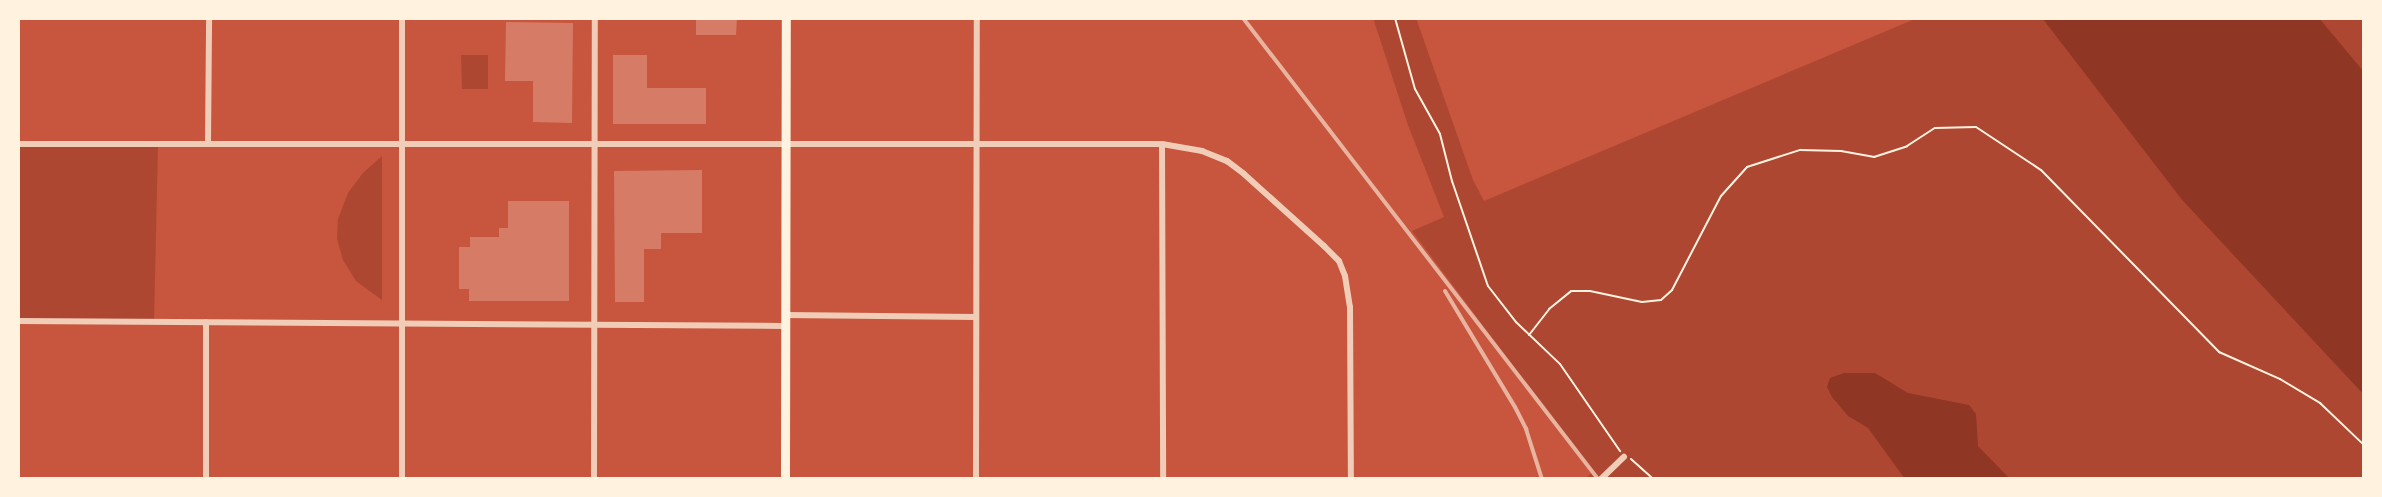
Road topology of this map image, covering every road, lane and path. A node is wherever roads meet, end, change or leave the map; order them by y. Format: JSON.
{"nodes":[{"id":1,"x":209,"y":18,"type":"edge"},
{"id":2,"x":402,"y":18,"type":"edge"},
{"id":3,"x":595,"y":18,"type":"edge"},
{"id":4,"x":786,"y":18,"type":"edge"},
{"id":5,"x":977,"y":18,"type":"edge"},
{"id":6,"x":1395,"y":18,"type":"edge"},
{"id":7,"x":18,"y":144,"type":"edge"},
{"id":8,"x":208,"y":144,"type":"junction"},
{"id":9,"x":595,"y":144,"type":"junction"},
{"id":10,"x":1162,"y":144,"type":"junction"},
{"id":11,"x":402,"y":145,"type":"junction"},
{"id":12,"x":786,"y":145,"type":"junction"},
{"id":13,"x":977,"y":145,"type":"junction"},
{"id":14,"x":785,"y":315,"type":"junction"},
{"id":15,"x":976,"y":317,"type":"junction"},
{"id":16,"x":18,"y":321,"type":"edge"},
{"id":17,"x":206,"y":322,"type":"junction"},
{"id":18,"x":402,"y":324,"type":"junction"},
{"id":19,"x":594,"y":324,"type":"junction"},
{"id":20,"x":785,"y":326,"type":"junction"},
{"id":21,"x":1529,"y":335,"type":"junction"},
{"id":22,"x":2364,"y":445,"type":"edge"},
{"id":23,"x":1624,"y":457,"type":"joint"},
{"id":24,"x":1635,"y":461,"type":"dead end"},
{"id":25,"x":206,"y":479,"type":"edge"},
{"id":26,"x":402,"y":479,"type":"edge"},
{"id":27,"x":594,"y":479,"type":"edge"},
{"id":28,"x":785,"y":479,"type":"edge"},
{"id":29,"x":976,"y":479,"type":"edge"},
{"id":30,"x":1163,"y":479,"type":"edge"},
{"id":31,"x":1351,"y":479,"type":"edge"},
{"id":32,"x":1601,"y":479,"type":"edge"},
{"id":33,"x":1653,"y":479,"type":"edge"}],
"edges":[{"from":1,"to":8,"type":"street"},
{"from":2,"to":11,"type":"street"},
{"from":3,"to":9,"type":"street"},
{"from":4,"to":12,"type":"main road"},
{"from":5,"to":13,"type":"street"},
{"from":6,"to":21,"type":"path"},
{"from":7,"to":8,"type":"street"},
{"from":8,"to":11,"type":"street"},
{"from":9,"to":11,"type":"street"},
{"from":9,"to":12,"type":"street"},
{"from":9,"to":19,"type":"street"},
{"from":10,"to":13,"type":"street"},
{"from":10,"to":30,"type":"street"},
{"from":10,"to":31,"type":"street"},
{"from":11,"to":18,"type":"street"},
{"from":12,"to":13,"type":"street"},
{"from":12,"to":14,"type":"main road"},
{"from":13,"to":15,"type":"street"},
{"from":14,"to":15,"type":"street"},
{"from":14,"to":20,"type":"main road"},
{"from":15,"to":29,"type":"street"},
{"from":16,"to":17,"type":"street"},
{"from":17,"to":18,"type":"street"},
{"from":17,"to":25,"type":"street"},
{"from":18,"to":19,"type":"street"},
{"from":18,"to":26,"type":"street"},
{"from":19,"to":20,"type":"street"},
{"from":19,"to":27,"type":"street"},
{"from":20,"to":28,"type":"main road"},
{"from":21,"to":22,"type":"path"},
{"from":21,"to":23,"type":"path"},
{"from":23,"to":32,"type":"street"},
{"from":24,"to":33,"type":"path"}]}
